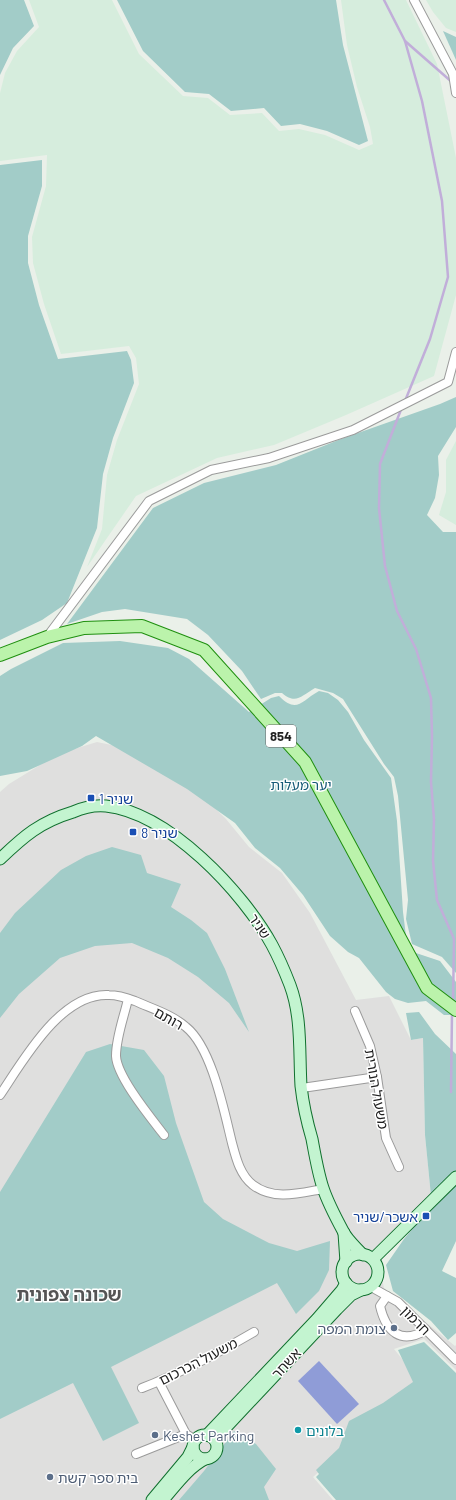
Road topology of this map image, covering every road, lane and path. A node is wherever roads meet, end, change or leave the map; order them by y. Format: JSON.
{"nodes":[{"id":1,"x":414,"y":0,"type":"edge"},
{"id":2,"x":456,"y":93,"type":"edge"},
{"id":3,"x":456,"y":352,"type":"edge"},
{"id":4,"x":47,"y":637,"type":"junction"},
{"id":5,"x":0,"y":655,"type":"edge"},
{"id":6,"x":0,"y":859,"type":"edge"},
{"id":7,"x":128,"y":999,"type":"junction"},
{"id":8,"x":456,"y":1010,"type":"edge"},
{"id":9,"x":355,"y":1011,"type":"dead end"},
{"id":10,"x":377,"y":1077,"type":"junction"},
{"id":11,"x":302,"y":1088,"type":"junction"},
{"id":12,"x":0,"y":1095,"type":"edge"},
{"id":13,"x":164,"y":1135,"type":"dead end"},
{"id":14,"x":399,"y":1167,"type":"dead end"},
{"id":15,"x":456,"y":1177,"type":"edge"},
{"id":16,"x":323,"y":1189,"type":"junction"},
{"id":17,"x":344,"y":1233,"type":"junction"},
{"id":18,"x":368,"y":1257,"type":"junction"},
{"id":19,"x":346,"y":1262,"type":"junction"},
{"id":20,"x":346,"y":1283,"type":"junction"},
{"id":21,"x":366,"y":1288,"type":"junction"},
{"id":22,"x":387,"y":1296,"type":"junction"},
{"id":23,"x":426,"y":1330,"type":"junction"},
{"id":24,"x":254,"y":1332,"type":"dead end"},
{"id":25,"x":454,"y":1355,"type":"edge"},
{"id":26,"x":159,"y":1382,"type":"junction"},
{"id":27,"x":142,"y":1388,"type":"dead end"},
{"id":28,"x":211,"y":1437,"type":"junction"},
{"id":29,"x":192,"y":1440,"type":"junction"},
{"id":30,"x":136,"y":1454,"type":"dead end"},
{"id":31,"x":205,"y":1459,"type":"junction"},
{"id":32,"x":152,"y":1500,"type":"edge"},
{"id":33,"x":163,"y":1500,"type":"edge"}],
"edges":[{"from":1,"to":2,"type":"street"},
{"from":3,"to":4,"type":"street"},
{"from":4,"to":5,"type":"main road","number":"854"},
{"from":4,"to":8,"type":"main road","number":"854"},
{"from":6,"to":11,"type":"main road","name":"שניר"},
{"from":7,"to":12,"type":"street","name":"רותם"},
{"from":7,"to":13,"type":"street"},
{"from":7,"to":16,"type":"street","name":"רותם"},
{"from":9,"to":10,"type":"street","name":"משעול הנורית"},
{"from":10,"to":11,"type":"street"},
{"from":10,"to":14,"type":"street","name":"משעול הנורית"},
{"from":11,"to":16,"type":"main road","name":"שניר"},
{"from":15,"to":18,"type":"main road"},
{"from":16,"to":17,"type":"main road","name":"שניר"},
{"from":17,"to":18,"type":"main road","name":"שניר"},
{"from":17,"to":19,"type":"main road","name":"שניר"},
{"from":18,"to":19,"type":"main road"},
{"from":18,"to":21,"type":"main road"},
{"from":19,"to":20,"type":"main road"},
{"from":20,"to":21,"type":"main road"},
{"from":20,"to":28,"type":"main road","name":"אשחר"},
{"from":21,"to":22,"type":"street","name":"חרמון"},
{"from":21,"to":28,"type":"main road","name":"אשחר"},
{"from":22,"to":23,"type":"street","name":"חרמון"},
{"from":22,"to":23,"type":"street"},
{"from":23,"to":25,"type":"street","name":"חרמון"},
{"from":24,"to":26,"type":"street","name":"משעול הכרכום"},
{"from":26,"to":27,"type":"street","name":"משעול הכרכום"},
{"from":26,"to":29,"type":"street"},
{"from":28,"to":29,"type":"main road"},
{"from":28,"to":31,"type":"main road"},
{"from":29,"to":30,"type":"street"},
{"from":29,"to":31,"type":"main road"},
{"from":29,"to":32,"type":"main road"},
{"from":31,"to":33,"type":"main road"}]}
